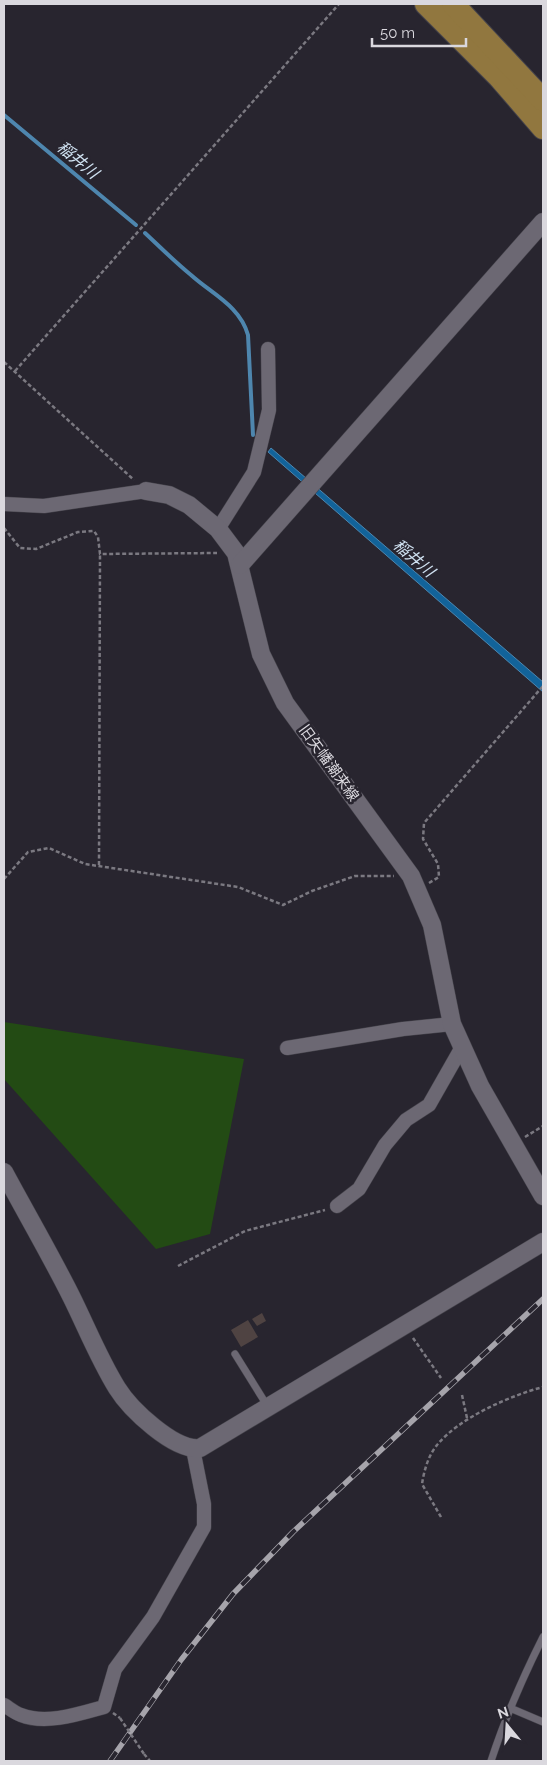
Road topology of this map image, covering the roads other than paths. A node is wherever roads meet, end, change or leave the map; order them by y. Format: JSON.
{"nodes":[{"id":1,"x":426,"y":4,"type":"edge"},
{"id":2,"x":453,"y":4,"type":"edge"},
{"id":3,"x":543,"y":100,"type":"edge"},
{"id":4,"x":543,"y":128,"type":"edge"},
{"id":5,"x":543,"y":222,"type":"edge"},
{"id":6,"x":268,"y":349,"type":"dead end"},
{"id":7,"x":146,"y":491,"type":"joint"},
{"id":8,"x":4,"y":504,"type":"edge"},
{"id":9,"x":218,"y":529,"type":"junction"},
{"id":10,"x":238,"y":559,"type":"junction"},
{"id":11,"x":452,"y":1024,"type":"junction"},
{"id":12,"x":462,"y":1047,"type":"junction"},
{"id":13,"x":287,"y":1048,"type":"dead end"},
{"id":14,"x":4,"y":1172,"type":"edge"},
{"id":15,"x":543,"y":1196,"type":"edge"},
{"id":16,"x":337,"y":1206,"type":"road end"},
{"id":17,"x":543,"y":1242,"type":"edge"},
{"id":18,"x":235,"y":1354,"type":"dead end"},
{"id":19,"x":268,"y":1408,"type":"junction"},
{"id":20,"x":193,"y":1449,"type":"junction"},
{"id":21,"x":543,"y":1637,"type":"edge"},
{"id":22,"x":4,"y":1704,"type":"edge"},
{"id":23,"x":510,"y":1708,"type":"junction"},
{"id":24,"x":543,"y":1722,"type":"edge"},
{"id":25,"x":491,"y":1761,"type":"edge"}],
"edges":[{"from":1,"to":4,"type":"main road"},
{"from":2,"to":3,"type":"main road"},
{"from":5,"to":10,"type":"street"},
{"from":6,"to":9,"type":"street"},
{"from":7,"to":8,"type":"street","name":"旧矢幡潮来線"},
{"from":7,"to":9,"type":"street","name":"旧矢幡潮来線"},
{"from":9,"to":10,"type":"street","name":"旧矢幡潮来線"},
{"from":10,"to":11,"type":"street","name":"旧矢幡潮来線"},
{"from":11,"to":12,"type":"street","name":"旧矢幡潮来線"},
{"from":11,"to":13,"type":"street"},
{"from":12,"to":15,"type":"street","name":"旧矢幡潮来線"},
{"from":12,"to":16,"type":"street"},
{"from":14,"to":20,"type":"street"},
{"from":17,"to":19,"type":"street"},
{"from":18,"to":19,"type":"lane"},
{"from":19,"to":20,"type":"street"},
{"from":20,"to":22,"type":"street"},
{"from":21,"to":23,"type":"lane"},
{"from":23,"to":24,"type":"lane"},
{"from":23,"to":25,"type":"lane"}]}
